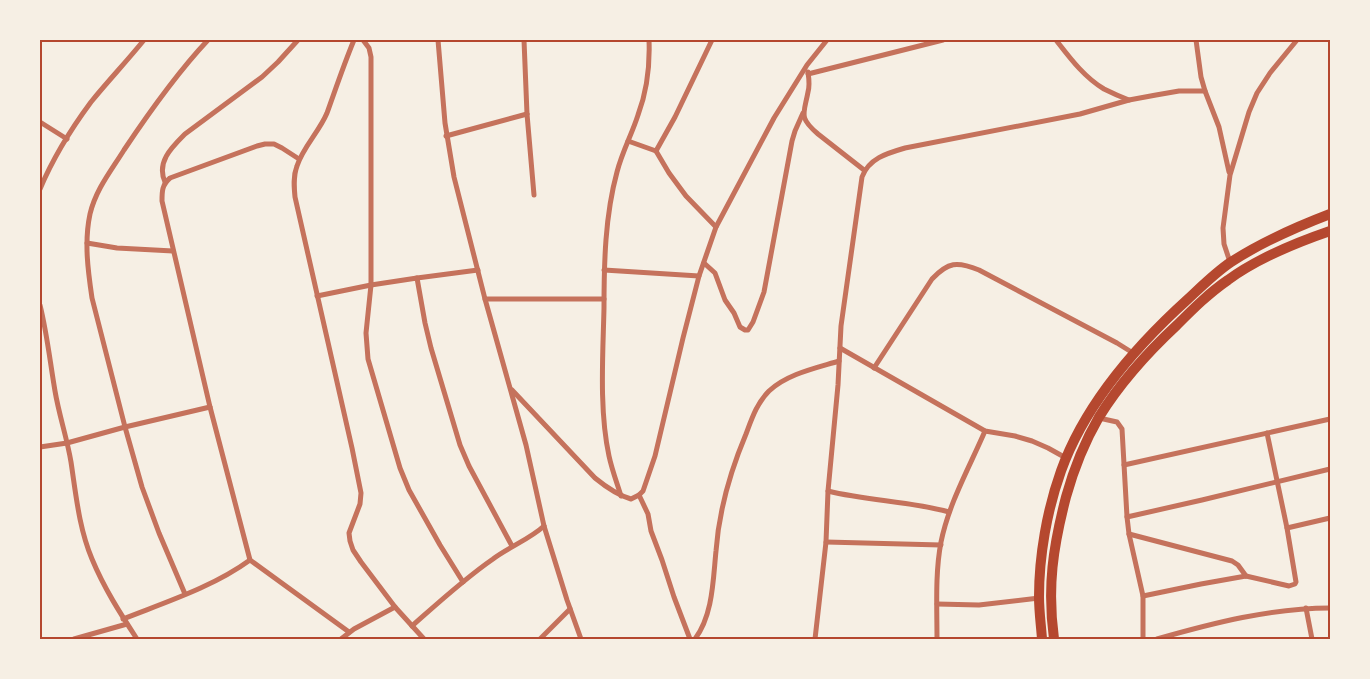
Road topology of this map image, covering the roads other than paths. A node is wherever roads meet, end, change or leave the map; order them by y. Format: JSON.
{"nodes":[{"id":1,"x":144,"y":40,"type":"edge"},
{"id":2,"x":208,"y":40,"type":"edge"},
{"id":3,"x":298,"y":40,"type":"edge"},
{"id":4,"x":354,"y":40,"type":"edge"},
{"id":5,"x":363,"y":40,"type":"edge"},
{"id":6,"x":438,"y":40,"type":"edge"},
{"id":7,"x":524,"y":40,"type":"edge"},
{"id":8,"x":649,"y":40,"type":"edge"},
{"id":9,"x":712,"y":40,"type":"edge"},
{"id":10,"x":827,"y":40,"type":"edge"},
{"id":11,"x":943,"y":40,"type":"edge"},
{"id":12,"x":1056,"y":40,"type":"edge"},
{"id":13,"x":1196,"y":40,"type":"edge"},
{"id":14,"x":1297,"y":40,"type":"edge"},
{"id":15,"x":807,"y":66,"type":"junction"},
{"id":16,"x":808,"y":74,"type":"junction"},
{"id":17,"x":1205,"y":91,"type":"junction"},
{"id":18,"x":1129,"y":100,"type":"junction"},
{"id":19,"x":803,"y":112,"type":"junction"},
{"id":20,"x":527,"y":114,"type":"junction"},
{"id":21,"x":40,"y":122,"type":"edge"},
{"id":22,"x":446,"y":136,"type":"junction"},
{"id":23,"x":67,"y":139,"type":"junction"},
{"id":24,"x":628,"y":141,"type":"junction"},
{"id":25,"x":656,"y":151,"type":"junction"},
{"id":26,"x":299,"y":159,"type":"junction"},
{"id":27,"x":864,"y":170,"type":"junction"},
{"id":28,"x":1230,"y":175,"type":"junction"},
{"id":29,"x":165,"y":182,"type":"junction"},
{"id":30,"x":40,"y":189,"type":"edge"},
{"id":31,"x":534,"y":195,"type":"dead end"},
{"id":32,"x":1330,"y":214,"type":"edge"},
{"id":33,"x":716,"y":228,"type":"junction"},
{"id":34,"x":1330,"y":231,"type":"edge"},
{"id":35,"x":87,"y":243,"type":"junction"},
{"id":36,"x":173,"y":251,"type":"junction"},
{"id":37,"x":704,"y":263,"type":"junction"},
{"id":38,"x":1230,"y":263,"type":"junction"},
{"id":39,"x":478,"y":270,"type":"junction"},
{"id":40,"x":604,"y":270,"type":"junction"},
{"id":41,"x":699,"y":276,"type":"junction"},
{"id":42,"x":417,"y":278,"type":"junction"},
{"id":43,"x":371,"y":285,"type":"junction"},
{"id":44,"x":317,"y":296,"type":"junction"},
{"id":45,"x":485,"y":299,"type":"junction"},
{"id":46,"x":604,"y":299,"type":"junction"},
{"id":47,"x":40,"y":305,"type":"edge"},
{"id":48,"x":840,"y":348,"type":"junction"},
{"id":49,"x":1133,"y":353,"type":"junction"},
{"id":50,"x":839,"y":361,"type":"junction"},
{"id":51,"x":874,"y":368,"type":"junction"},
{"id":52,"x":512,"y":390,"type":"junction"},
{"id":53,"x":210,"y":407,"type":"junction"},
{"id":54,"x":1098,"y":418,"type":"junction"},
{"id":55,"x":1330,"y":419,"type":"edge"},
{"id":56,"x":125,"y":427,"type":"junction"},
{"id":57,"x":986,"y":431,"type":"junction"},
{"id":58,"x":1267,"y":433,"type":"junction"},
{"id":59,"x":67,"y":443,"type":"junction"},
{"id":60,"x":40,"y":447,"type":"edge"},
{"id":61,"x":1066,"y":458,"type":"junction"},
{"id":62,"x":1124,"y":465,"type":"junction"},
{"id":63,"x":1330,"y":469,"type":"edge"},
{"id":64,"x":1277,"y":481,"type":"junction"},
{"id":65,"x":828,"y":491,"type":"junction"},
{"id":66,"x":639,"y":495,"type":"junction"},
{"id":67,"x":621,"y":496,"type":"junction"},
{"id":68,"x":949,"y":512,"type":"junction"},
{"id":69,"x":1127,"y":516,"type":"junction"},
{"id":70,"x":1330,"y":518,"type":"edge"},
{"id":71,"x":544,"y":526,"type":"junction"},
{"id":72,"x":1287,"y":528,"type":"junction"},
{"id":73,"x":1129,"y":534,"type":"junction"},
{"id":74,"x":826,"y":542,"type":"junction"},
{"id":75,"x":941,"y":544,"type":"junction"},
{"id":76,"x":512,"y":546,"type":"junction"},
{"id":77,"x":250,"y":560,"type":"junction"},
{"id":78,"x":1246,"y":576,"type":"junction"},
{"id":79,"x":463,"y":582,"type":"junction"},
{"id":80,"x":186,"y":594,"type":"junction"},
{"id":81,"x":1143,"y":596,"type":"junction"},
{"id":82,"x":1038,"y":598,"type":"junction"},
{"id":83,"x":937,"y":604,"type":"junction"},
{"id":84,"x":395,"y":607,"type":"junction"},
{"id":85,"x":1306,"y":608,"type":"junction"},
{"id":86,"x":1330,"y":608,"type":"edge"},
{"id":87,"x":570,"y":609,"type":"junction"},
{"id":88,"x":125,"y":621,"type":"junction"},
{"id":89,"x":412,"y":626,"type":"junction"},
{"id":90,"x":349,"y":632,"type":"junction"},
{"id":91,"x":74,"y":639,"type":"edge"},
{"id":92,"x":136,"y":639,"type":"edge"},
{"id":93,"x":341,"y":639,"type":"edge"},
{"id":94,"x":424,"y":639,"type":"edge"},
{"id":95,"x":540,"y":639,"type":"edge"},
{"id":96,"x":581,"y":639,"type":"edge"},
{"id":97,"x":690,"y":639,"type":"edge"},
{"id":98,"x":696,"y":639,"type":"edge"},
{"id":99,"x":815,"y":639,"type":"edge"},
{"id":100,"x":937,"y":639,"type":"edge"},
{"id":101,"x":1042,"y":639,"type":"edge"},
{"id":102,"x":1054,"y":639,"type":"edge"},
{"id":103,"x":1143,"y":639,"type":"edge"},
{"id":104,"x":1157,"y":639,"type":"edge"},
{"id":105,"x":1312,"y":639,"type":"edge"}],
"edges":[{"from":1,"to":23,"type":"street"},
{"from":2,"to":35,"type":"street"},
{"from":3,"to":29,"type":"street"},
{"from":4,"to":26,"type":"street"},
{"from":5,"to":43,"type":"street"},
{"from":6,"to":22,"type":"street"},
{"from":7,"to":20,"type":"street"},
{"from":8,"to":24,"type":"street"},
{"from":9,"to":25,"type":"street"},
{"from":10,"to":15,"type":"street"},
{"from":11,"to":16,"type":"street"},
{"from":12,"to":18,"type":"street"},
{"from":13,"to":17,"type":"street"},
{"from":14,"to":28,"type":"street"},
{"from":15,"to":16,"type":"street"},
{"from":15,"to":33,"type":"street"},
{"from":16,"to":19,"type":"street"},
{"from":17,"to":18,"type":"street"},
{"from":17,"to":28,"type":"street"},
{"from":18,"to":27,"type":"street"},
{"from":19,"to":27,"type":"street"},
{"from":19,"to":37,"type":"street"},
{"from":20,"to":22,"type":"street"},
{"from":20,"to":31,"type":"street"},
{"from":21,"to":23,"type":"street"},
{"from":22,"to":39,"type":"street"},
{"from":23,"to":30,"type":"street"},
{"from":24,"to":25,"type":"street"},
{"from":24,"to":40,"type":"street"},
{"from":25,"to":33,"type":"street"},
{"from":26,"to":29,"type":"street"},
{"from":26,"to":44,"type":"street"},
{"from":27,"to":48,"type":"street"},
{"from":28,"to":38,"type":"street"},
{"from":29,"to":36,"type":"street"},
{"from":32,"to":38,"type":"main road"},
{"from":33,"to":37,"type":"street"},
{"from":34,"to":54,"type":"main road"},
{"from":35,"to":36,"type":"street"},
{"from":35,"to":56,"type":"street"},
{"from":36,"to":53,"type":"street"},
{"from":37,"to":41,"type":"street"},
{"from":38,"to":49,"type":"main road"},
{"from":39,"to":42,"type":"street"},
{"from":39,"to":45,"type":"street"},
{"from":40,"to":41,"type":"street"},
{"from":40,"to":46,"type":"street"},
{"from":41,"to":66,"type":"street"},
{"from":42,"to":43,"type":"street"},
{"from":42,"to":76,"type":"street"},
{"from":43,"to":44,"type":"street"},
{"from":43,"to":79,"type":"street"},
{"from":44,"to":84,"type":"street"},
{"from":45,"to":46,"type":"street"},
{"from":45,"to":52,"type":"street"},
{"from":46,"to":67,"type":"street"},
{"from":47,"to":59,"type":"street"},
{"from":48,"to":50,"type":"street"},
{"from":48,"to":51,"type":"street"},
{"from":49,"to":51,"type":"street"},
{"from":49,"to":61,"type":"main road"},
{"from":50,"to":65,"type":"street"},
{"from":50,"to":98,"type":"street"},
{"from":51,"to":57,"type":"street"},
{"from":52,"to":67,"type":"street"},
{"from":52,"to":71,"type":"street"},
{"from":53,"to":56,"type":"street"},
{"from":53,"to":77,"type":"street"},
{"from":54,"to":62,"type":"street"},
{"from":54,"to":102,"type":"main road"},
{"from":55,"to":58,"type":"street"},
{"from":56,"to":59,"type":"street"},
{"from":56,"to":80,"type":"street"},
{"from":57,"to":61,"type":"street"},
{"from":57,"to":68,"type":"street"},
{"from":58,"to":62,"type":"street"},
{"from":58,"to":64,"type":"street"},
{"from":59,"to":60,"type":"street"},
{"from":59,"to":88,"type":"street"},
{"from":61,"to":82,"type":"main road"},
{"from":62,"to":69,"type":"street"},
{"from":63,"to":64,"type":"street"},
{"from":64,"to":69,"type":"street"},
{"from":64,"to":72,"type":"street"},
{"from":65,"to":68,"type":"street"},
{"from":65,"to":74,"type":"street"},
{"from":66,"to":67,"type":"street"},
{"from":66,"to":97,"type":"street"},
{"from":68,"to":75,"type":"street"},
{"from":69,"to":73,"type":"street"},
{"from":70,"to":72,"type":"street"},
{"from":71,"to":76,"type":"street"},
{"from":71,"to":87,"type":"street"},
{"from":72,"to":78,"type":"street"},
{"from":73,"to":78,"type":"street"},
{"from":73,"to":81,"type":"street"},
{"from":74,"to":75,"type":"street"},
{"from":74,"to":99,"type":"street"},
{"from":75,"to":83,"type":"street"},
{"from":76,"to":79,"type":"street"},
{"from":77,"to":80,"type":"street"},
{"from":77,"to":90,"type":"street"},
{"from":78,"to":81,"type":"street"},
{"from":79,"to":89,"type":"street"},
{"from":80,"to":88,"type":"street"},
{"from":81,"to":103,"type":"street"},
{"from":82,"to":83,"type":"street"},
{"from":82,"to":101,"type":"main road"},
{"from":83,"to":100,"type":"street"},
{"from":84,"to":89,"type":"street"},
{"from":84,"to":90,"type":"street"},
{"from":85,"to":86,"type":"street"},
{"from":85,"to":104,"type":"street"},
{"from":85,"to":105,"type":"street"},
{"from":87,"to":95,"type":"street"},
{"from":87,"to":96,"type":"street"},
{"from":88,"to":91,"type":"street"},
{"from":88,"to":92,"type":"street"},
{"from":89,"to":94,"type":"street"},
{"from":90,"to":93,"type":"street"}]}
